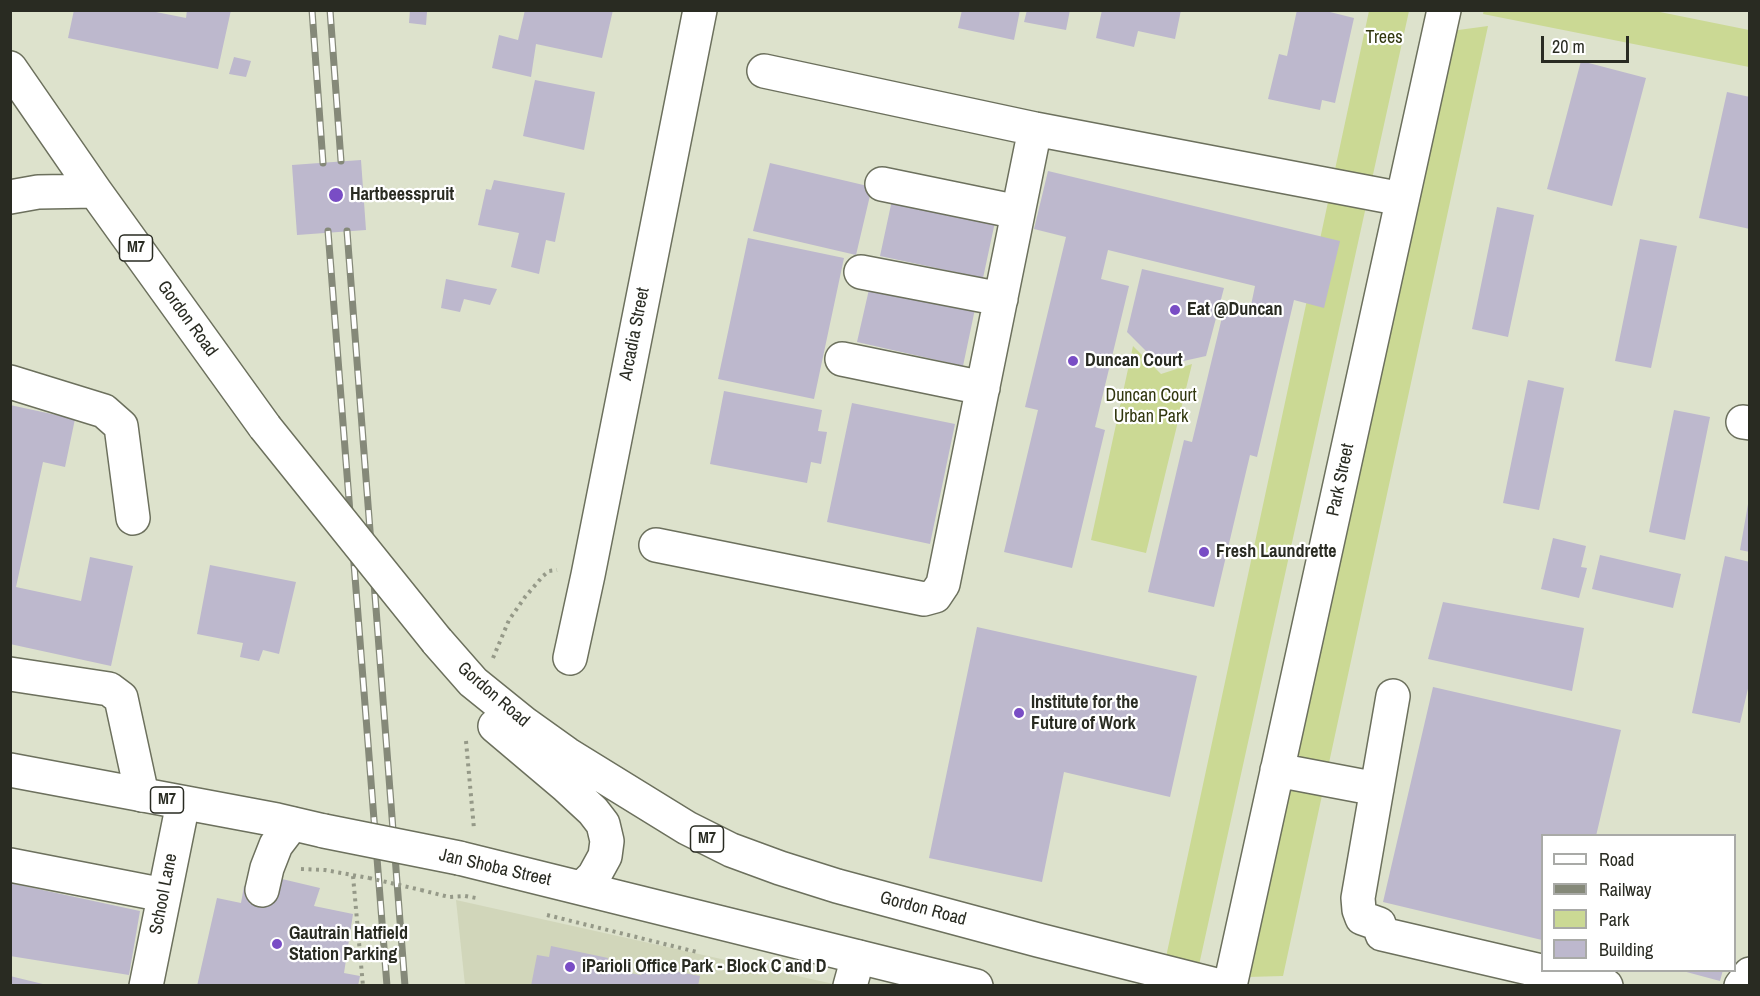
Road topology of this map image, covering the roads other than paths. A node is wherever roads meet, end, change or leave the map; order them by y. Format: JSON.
{"nodes":[{"id":1,"x":700,"y":10,"type":"edge"},
{"id":2,"x":1444,"y":10,"type":"edge"},
{"id":3,"x":10,"y":68,"type":"edge"},
{"id":4,"x":764,"y":71,"type":"dead end"},
{"id":5,"x":1035,"y":129,"type":"junction"},
{"id":6,"x":882,"y":184,"type":"dead end"},
{"id":7,"x":95,"y":191,"type":"junction"},
{"id":8,"x":10,"y":197,"type":"edge"},
{"id":9,"x":1402,"y":199,"type":"junction"},
{"id":10,"x":1018,"y":213,"type":"junction"},
{"id":11,"x":861,"y":272,"type":"dead end"},
{"id":12,"x":1001,"y":299,"type":"junction"},
{"id":13,"x":842,"y":359,"type":"dead end"},
{"id":14,"x":10,"y":382,"type":"edge"},
{"id":15,"x":982,"y":388,"type":"junction"},
{"id":16,"x":133,"y":519,"type":"dead end"},
{"id":17,"x":656,"y":545,"type":"dead end"},
{"id":18,"x":570,"y":658,"type":"dead end"},
{"id":19,"x":10,"y":674,"type":"edge"},
{"id":20,"x":478,"y":691,"type":"junction"},
{"id":21,"x":1393,"y":696,"type":"dead end"},
{"id":22,"x":10,"y":770,"type":"edge"},
{"id":23,"x":1277,"y":770,"type":"junction"},
{"id":24,"x":1377,"y":789,"type":"junction"},
{"id":25,"x":142,"y":795,"type":"junction"},
{"id":26,"x":183,"y":803,"type":"junction"},
{"id":27,"x":292,"y":824,"type":"junction"},
{"id":28,"x":10,"y":865,"type":"edge"},
{"id":29,"x":265,"y":876,"type":"road end"},
{"id":30,"x":582,"y":888,"type":"junction"},
{"id":31,"x":164,"y":895,"type":"junction"},
{"id":32,"x":854,"y":971,"type":"edge"},
{"id":33,"x":1541,"y":971,"type":"edge"},
{"id":34,"x":1546,"y":972,"type":"edge"},
{"id":35,"x":1749,"y":974,"type":"edge"},
{"id":36,"x":146,"y":986,"type":"edge"},
{"id":37,"x":976,"y":986,"type":"edge"},
{"id":38,"x":1220,"y":986,"type":"edge"},
{"id":39,"x":1230,"y":986,"type":"edge"},
{"id":40,"x":1606,"y":986,"type":"edge"},
{"id":41,"x":1742,"y":986,"type":"edge"}],
"edges":[{"from":1,"to":18,"type":"main road","name":"Arcadia Street"},
{"from":2,"to":9,"type":"main road","name":"Park Street"},
{"from":3,"to":7,"type":"main road","name":"Gordon Road","number":"M7"},
{"from":4,"to":5,"type":"main road"},
{"from":5,"to":9,"type":"main road"},
{"from":5,"to":10,"type":"main road"},
{"from":6,"to":10,"type":"main road"},
{"from":7,"to":8,"type":"main road"},
{"from":7,"to":20,"type":"main road","name":"Gordon Road","number":"M7","bridge":true},
{"from":9,"to":23,"type":"main road","name":"Park Street"},
{"from":10,"to":12,"type":"main road"},
{"from":11,"to":12,"type":"main road"},
{"from":12,"to":15,"type":"main road"},
{"from":13,"to":15,"type":"main road"},
{"from":14,"to":16,"type":"main road"},
{"from":15,"to":17,"type":"main road"},
{"from":19,"to":25,"type":"main road"},
{"from":20,"to":30,"type":"main road"},
{"from":20,"to":38,"type":"main road","name":"Gordon Road","number":"M7"},
{"from":21,"to":24,"type":"main road"},
{"from":22,"to":25,"type":"main road","name":"Jan Shoba Street","number":"M7"},
{"from":23,"to":24,"type":"main road"},
{"from":23,"to":39,"type":"main road","name":"Park Street"},
{"from":24,"to":33,"type":"main road"},
{"from":25,"to":26,"type":"main road","name":"Jan Shoba Street","number":"M7"},
{"from":26,"to":27,"type":"main road","name":"Jan Shoba Street","number":"M7"},
{"from":26,"to":31,"type":"main road","name":"School Lane"},
{"from":27,"to":29,"type":"main road"},
{"from":27,"to":30,"type":"main road","name":"Jan Shoba Street","number":"M7","bridge":true},
{"from":28,"to":31,"type":"main road"},
{"from":30,"to":32,"type":"main road","name":"Jan Shoba Street","number":"M7"},
{"from":31,"to":36,"type":"main road","name":"School Lane"},
{"from":32,"to":37,"type":"main road","name":"Jan Shoba Street","number":"M7"},
{"from":34,"to":40,"type":"main road"},
{"from":35,"to":41,"type":"main road"}]}
